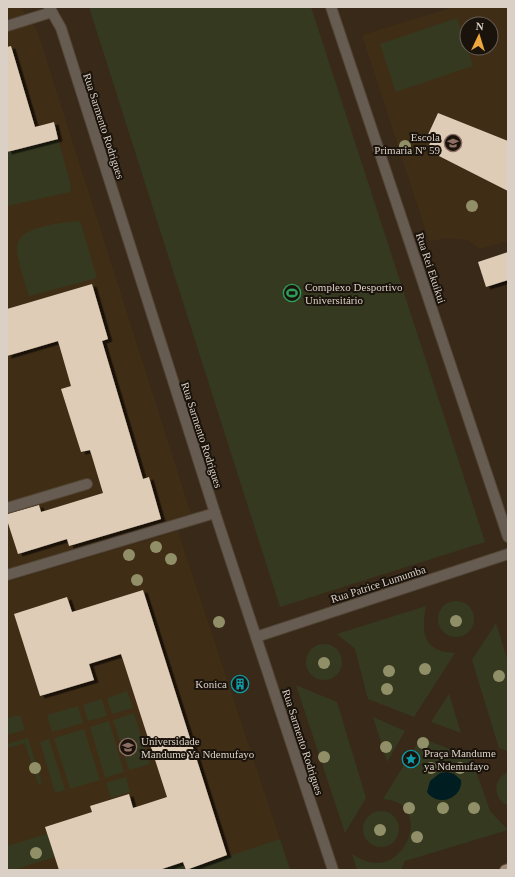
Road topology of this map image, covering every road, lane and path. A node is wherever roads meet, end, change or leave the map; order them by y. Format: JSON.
{"nodes":[{"id":1,"x":331,"y":7,"type":"edge"},
{"id":2,"x":50,"y":9,"type":"edge"},
{"id":3,"x":7,"y":26,"type":"edge"},
{"id":4,"x":87,"y":484,"type":"dead end"},
{"id":5,"x":7,"y":508,"type":"edge"},
{"id":6,"x":214,"y":512,"type":"junction"},
{"id":7,"x":508,"y":537,"type":"edge"},
{"id":8,"x":508,"y":554,"type":"edge"},
{"id":9,"x":7,"y":574,"type":"edge"},
{"id":10,"x":256,"y":636,"type":"junction"},
{"id":11,"x":508,"y":869,"type":"edge"},
{"id":12,"x":333,"y":870,"type":"edge"},
{"id":13,"x":505,"y":870,"type":"edge"}],
"edges":[{"from":1,"to":7,"type":"street","name":"Rua Rei Ekuikui"},
{"from":2,"to":3,"type":"street"},
{"from":2,"to":6,"type":"street","name":"Rua Sarmento Rodrigues"},
{"from":4,"to":5,"type":"street"},
{"from":6,"to":9,"type":"street"},
{"from":6,"to":10,"type":"street","name":"Rua Sarmento Rodrigues"},
{"from":8,"to":10,"type":"street","name":"Rua Patrice Lumumba"},
{"from":10,"to":12,"type":"street","name":"Rua Sarmento Rodrigues"},
{"from":11,"to":13,"type":"main road"}]}
